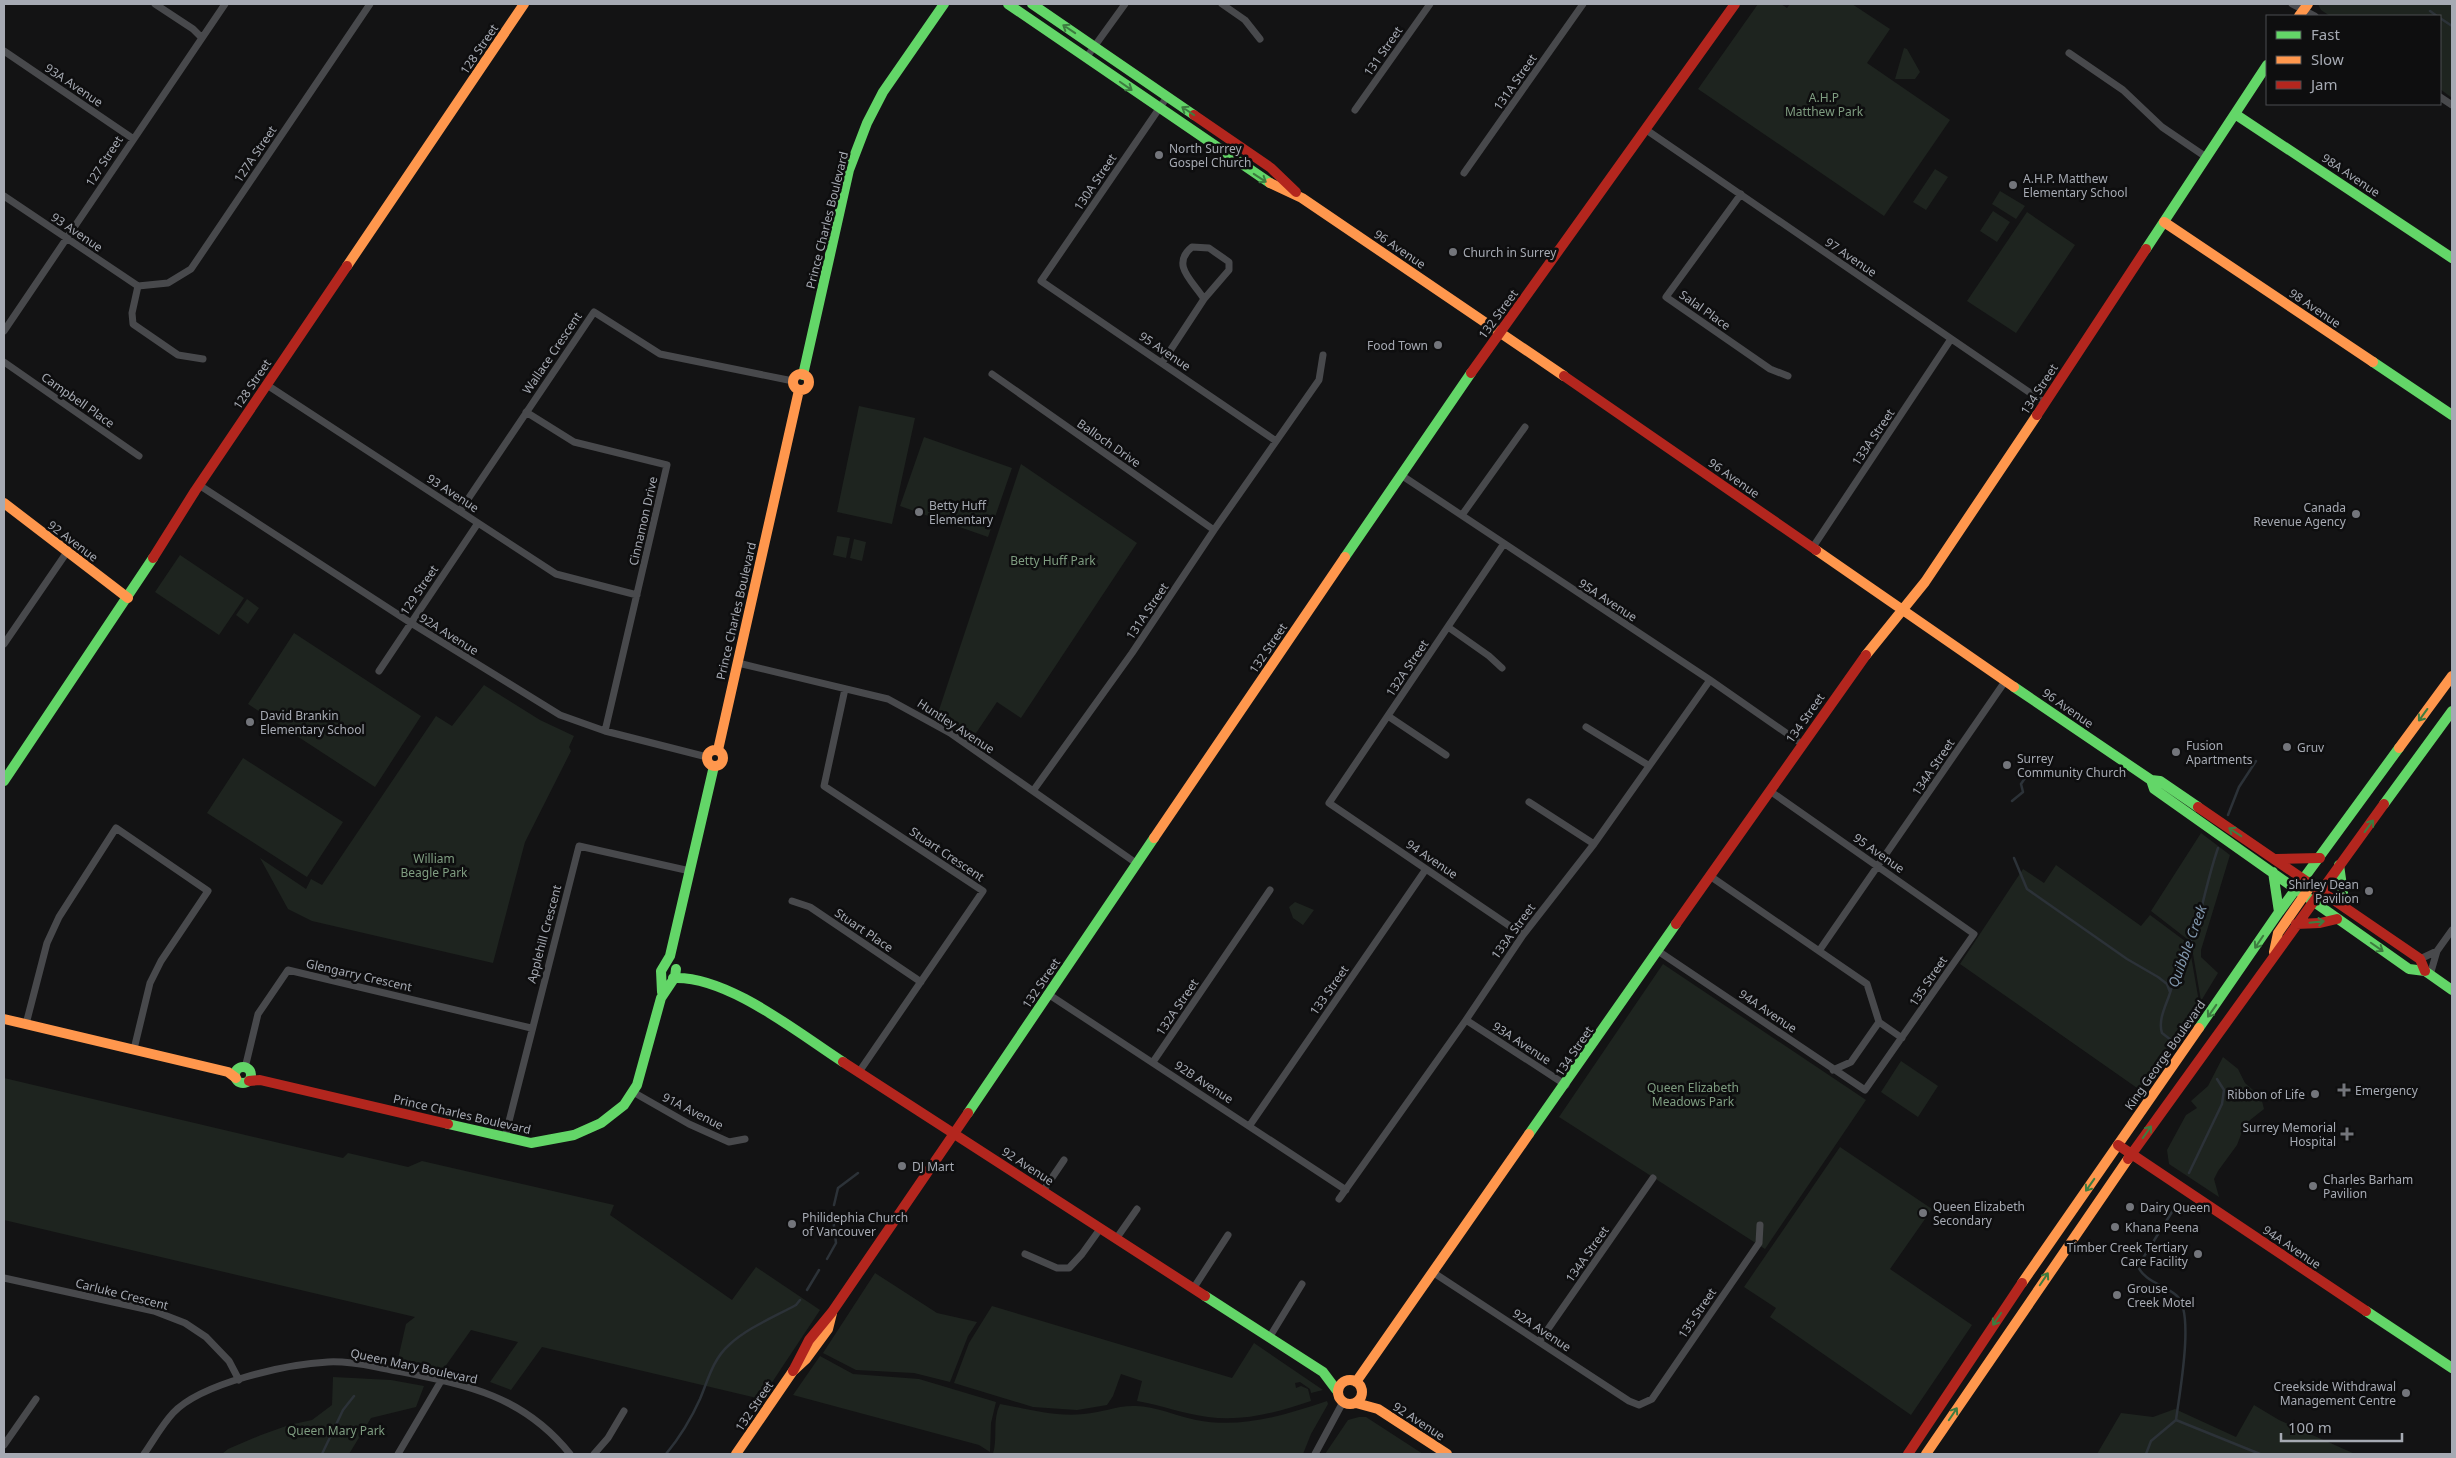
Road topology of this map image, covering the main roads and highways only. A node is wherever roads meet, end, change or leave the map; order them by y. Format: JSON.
{"nodes":[{"id":1,"x":524,"y":4,"type":"edge"},
{"id":2,"x":944,"y":4,"type":"edge"},
{"id":3,"x":1008,"y":4,"type":"edge"},
{"id":4,"x":1032,"y":4,"type":"edge"},
{"id":5,"x":1735,"y":4,"type":"edge"},
{"id":6,"x":2266,"y":67,"type":"edge"},
{"id":7,"x":2235,"y":114,"type":"junction"},
{"id":8,"x":1302,"y":198,"type":"junction"},
{"id":9,"x":2164,"y":222,"type":"junction"},
{"id":10,"x":2452,"y":258,"type":"edge"},
{"id":11,"x":1500,"y":332,"type":"junction"},
{"id":12,"x":2452,"y":415,"type":"edge"},
{"id":13,"x":4,"y":503,"type":"edge"},
{"id":14,"x":128,"y":598,"type":"junction"},
{"id":15,"x":1904,"y":609,"type":"junction"},
{"id":16,"x":2452,"y":676,"type":"edge"},
{"id":17,"x":2452,"y":712,"type":"edge"},
{"id":18,"x":718,"y":750,"type":"junction"},
{"id":19,"x":714,"y":766,"type":"junction"},
{"id":20,"x":2151,"y":780,"type":"junction"},
{"id":21,"x":4,"y":781,"type":"edge"},
{"id":22,"x":2320,"y":858,"type":"junction"},
{"id":23,"x":2276,"y":859,"type":"junction"},
{"id":24,"x":2340,"y":865,"type":"junction"},
{"id":25,"x":2273,"y":872,"type":"junction"},
{"id":26,"x":2312,"y":884,"type":"junction"},
{"id":27,"x":2305,"y":895,"type":"junction"},
{"id":28,"x":2346,"y":907,"type":"junction"},
{"id":29,"x":2279,"y":912,"type":"junction"},
{"id":30,"x":2337,"y":919,"type":"junction"},
{"id":31,"x":2296,"y":924,"type":"junction"},
{"id":32,"x":2273,"y":956,"type":"junction"},
{"id":33,"x":670,"y":970,"type":"junction"},
{"id":34,"x":2427,"y":973,"type":"junction"},
{"id":35,"x":2452,"y":990,"type":"edge"},
{"id":36,"x":4,"y":1019,"type":"edge"},
{"id":37,"x":954,"y":1134,"type":"junction"},
{"id":38,"x":2118,"y":1145,"type":"junction"},
{"id":39,"x":2131,"y":1155,"type":"junction"},
{"id":40,"x":2452,"y":1368,"type":"edge"},
{"id":41,"x":1323,"y":1372,"type":"junction"},
{"id":42,"x":1351,"y":1382,"type":"junction"},
{"id":43,"x":1338,"y":1392,"type":"junction"},
{"id":44,"x":1362,"y":1392,"type":"junction"},
{"id":45,"x":1356,"y":1403,"type":"junction"},
{"id":46,"x":1378,"y":1409,"type":"junction"},
{"id":47,"x":736,"y":1454,"type":"edge"},
{"id":48,"x":1447,"y":1454,"type":"edge"},
{"id":49,"x":1908,"y":1454,"type":"edge"},
{"id":50,"x":1926,"y":1454,"type":"edge"}],
"edges":[{"from":1,"to":14,"type":"main road","name":"128 Street"},
{"from":2,"to":18,"type":"main road","name":"Prince Charles Boulevard"},
{"from":3,"to":8,"type":"main road","name":"96 Avenue","one_way":true},
{"from":8,"to":4,"type":"main road","name":"96 Avenue","one_way":true},
{"from":5,"to":11,"type":"main road","name":"132 Street"},
{"from":6,"to":7,"type":"main road","name":"134 Street"},
{"from":7,"to":9,"type":"main road","name":"134 Street"},
{"from":7,"to":10,"type":"main road","name":"98A Avenue"},
{"from":8,"to":11,"type":"main road","name":"96 Avenue"},
{"from":9,"to":12,"type":"main road","name":"98 Avenue"},
{"from":9,"to":15,"type":"main road","name":"134 Street"},
{"from":11,"to":15,"type":"main road","name":"96 Avenue"},
{"from":11,"to":37,"type":"main road","name":"132 Street"},
{"from":13,"to":14,"type":"main road","name":"92 Avenue"},
{"from":14,"to":21,"type":"main road","name":"128 Street"},
{"from":15,"to":20,"type":"main road","name":"96 Avenue"},
{"from":15,"to":42,"type":"main road","name":"134 Street"},
{"from":16,"to":22,"type":"main road","name":"King George Boulevard","one_way":true},
{"from":24,"to":17,"type":"main road","name":"King George Boulevard","one_way":true},
{"from":18,"to":19,"type":"main road"},
{"from":18,"to":19,"type":"main road"},
{"from":19,"to":33,"type":"main road","name":"Prince Charles Boulevard"},
{"from":23,"to":20,"type":"main road","name":"96 Avenue","one_way":true},
{"from":20,"to":25,"type":"main road","name":"96 Avenue"},
{"from":22,"to":23,"type":"main road"},
{"from":22,"to":26,"type":"main road","name":"King George Boulevard"},
{"from":23,"to":26,"type":"main road","name":"96 Avenue"},
{"from":24,"to":26,"type":"main road","name":"King George Boulevard"},
{"from":24,"to":28,"type":"main road"},
{"from":25,"to":27,"type":"main road","name":"96 Avenue"},
{"from":25,"to":29,"type":"main road"},
{"from":26,"to":27,"type":"main road","name":"King George Boulevard"},
{"from":26,"to":27,"type":"main road","name":"King George Boulevard"},
{"from":26,"to":28,"type":"main road","name":"96 Avenue"},
{"from":27,"to":29,"type":"main road","name":"King George Boulevard"},
{"from":27,"to":30,"type":"main road","name":"96 Avenue"},
{"from":27,"to":31,"type":"main road","name":"King George Boulevard"},
{"from":27,"to":32,"type":"main road"},
{"from":28,"to":34,"type":"main road","name":"96 Avenue"},
{"from":29,"to":38,"type":"main road","name":"King George Boulevard","one_way":true},
{"from":31,"to":30,"type":"main road","one_way":true},
{"from":30,"to":34,"type":"main road","name":"96 Avenue","one_way":true},
{"from":31,"to":32,"type":"main road","name":"King George Boulevard"},
{"from":39,"to":32,"type":"main road","name":"King George Boulevard","one_way":true},
{"from":33,"to":36,"type":"main road","name":"Prince Charles Boulevard"},
{"from":33,"to":37,"type":"main road","name":"92 Avenue"},
{"from":34,"to":35,"type":"main road","name":"96 Avenue"},
{"from":37,"to":41,"type":"main road","name":"92 Avenue"},
{"from":37,"to":47,"type":"main road","name":"132 Street"},
{"from":38,"to":39,"type":"main road","name":"94A Avenue"},
{"from":38,"to":49,"type":"main road","name":"King George Boulevard","one_way":true},
{"from":39,"to":40,"type":"main road","name":"94A Avenue"},
{"from":50,"to":39,"type":"main road","name":"King George Boulevard","one_way":true},
{"from":41,"to":42,"type":"main road"},
{"from":41,"to":43,"type":"main road","name":"92 Avenue"},
{"from":42,"to":43,"type":"main road"},
{"from":42,"to":44,"type":"main road"},
{"from":43,"to":45,"type":"main road"},
{"from":44,"to":45,"type":"main road"},
{"from":44,"to":46,"type":"main road"},
{"from":45,"to":46,"type":"main road"},
{"from":46,"to":48,"type":"main road","name":"92 Avenue"}]}
